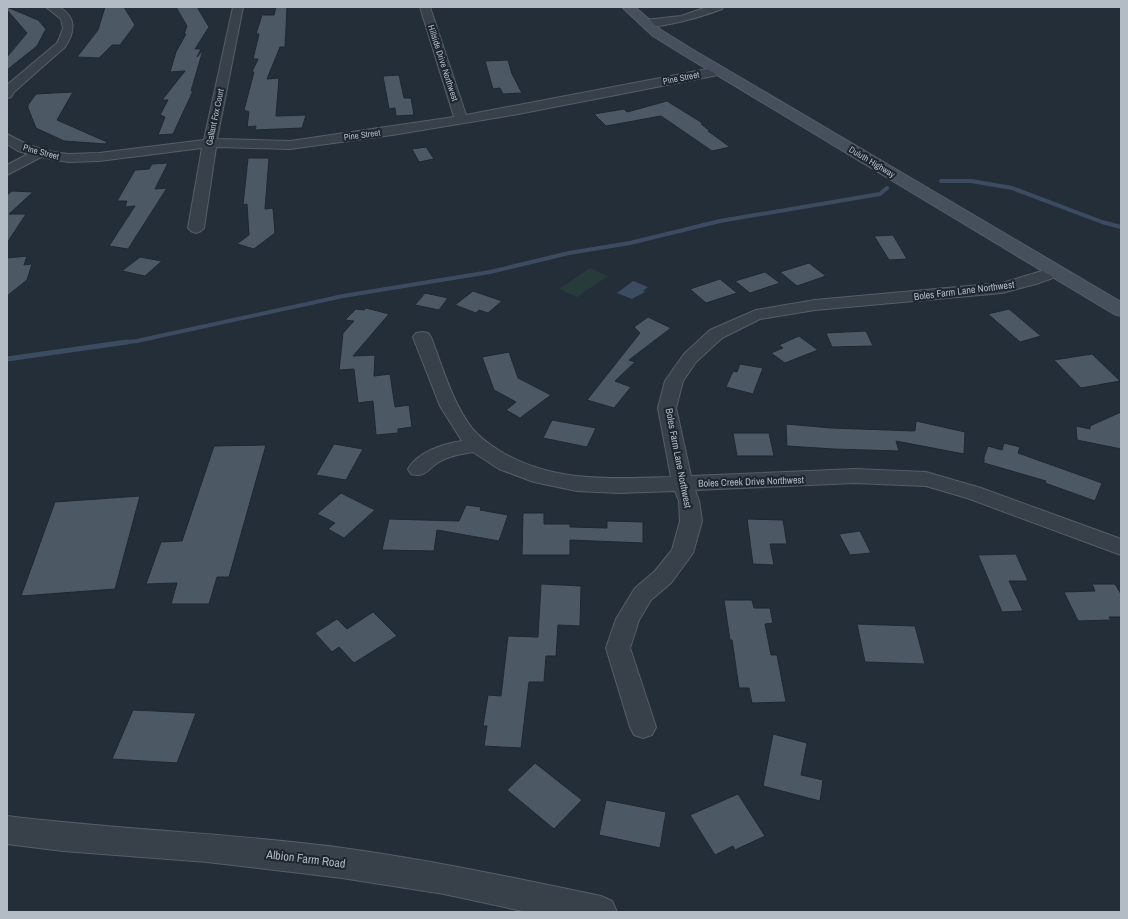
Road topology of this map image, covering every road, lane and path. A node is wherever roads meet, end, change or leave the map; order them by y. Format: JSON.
{"nodes":[{"id":1,"x":51,"y":7,"type":"edge"},
{"id":2,"x":238,"y":7,"type":"edge"},
{"id":3,"x":425,"y":7,"type":"edge"},
{"id":4,"x":628,"y":7,"type":"edge"},
{"id":5,"x":718,"y":7,"type":"edge"},
{"id":6,"x":645,"y":23,"type":"junction"},
{"id":7,"x":718,"y":71,"type":"junction"},
{"id":8,"x":7,"y":94,"type":"edge"},
{"id":9,"x":461,"y":120,"type":"junction"},
{"id":10,"x":7,"y":138,"type":"edge"},
{"id":11,"x":210,"y":143,"type":"junction"},
{"id":12,"x":39,"y":153,"type":"junction"},
{"id":13,"x":7,"y":171,"type":"edge"},
{"id":14,"x":196,"y":228,"type":"dead end"},
{"id":15,"x":1055,"y":272,"type":"junction"},
{"id":16,"x":1121,"y":310,"type":"edge"},
{"id":17,"x":422,"y":337,"type":"dead end"},
{"id":18,"x":476,"y":445,"type":"junction"},
{"id":19,"x":418,"y":469,"type":"dead end"},
{"id":20,"x":683,"y":484,"type":"junction"},
{"id":21,"x":1121,"y":547,"type":"edge"},
{"id":22,"x":643,"y":727,"type":"dead end"},
{"id":23,"x":7,"y":830,"type":"edge"},
{"id":24,"x":601,"y":912,"type":"edge"}],
"edges":[{"from":1,"to":8,"type":"street"},
{"from":2,"to":11,"type":"street","name":"Gallant Fox Court"},
{"from":3,"to":9,"type":"street","name":"Hillside Drive Northwest"},
{"from":4,"to":6,"type":"main road","name":"Duluth Highway"},
{"from":5,"to":6,"type":"street"},
{"from":6,"to":7,"type":"main road","name":"Duluth Highway"},
{"from":7,"to":9,"type":"street","name":"Pine Street"},
{"from":7,"to":15,"type":"main road","name":"Duluth Highway"},
{"from":9,"to":11,"type":"street","name":"Pine Street"},
{"from":10,"to":12,"type":"street","name":"Pine Street"},
{"from":11,"to":12,"type":"street","name":"Pine Street"},
{"from":11,"to":14,"type":"street","name":"Gallant Fox Court"},
{"from":12,"to":13,"type":"street"},
{"from":15,"to":16,"type":"main road","name":"Duluth Highway"},
{"from":15,"to":20,"type":"street","name":"Boles Farm Lane Northwest"},
{"from":17,"to":18,"type":"street","name":"Boles Creek Drive Northwest"},
{"from":18,"to":19,"type":"street"},
{"from":18,"to":20,"type":"street","name":"Boles Creek Drive Northwest"},
{"from":20,"to":21,"type":"street","name":"Boles Creek Drive Northwest"},
{"from":20,"to":22,"type":"street","name":"Boles Farm Lane Northwest"},
{"from":23,"to":24,"type":"street","name":"Albion Farm Road"}]}
